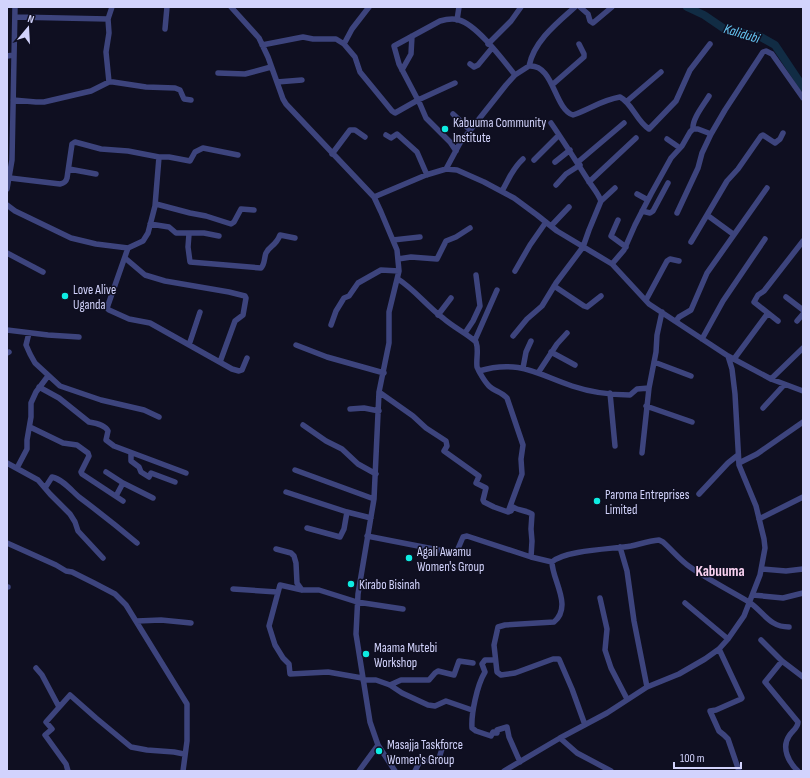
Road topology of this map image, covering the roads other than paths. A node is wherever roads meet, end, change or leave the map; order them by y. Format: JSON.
{"nodes":[{"id":1,"x":15,"y":7,"type":"edge"},
{"id":2,"x":112,"y":7,"type":"edge"},
{"id":3,"x":167,"y":7,"type":"edge"},
{"id":4,"x":231,"y":7,"type":"edge"},
{"id":5,"x":370,"y":7,"type":"edge"},
{"id":6,"x":459,"y":7,"type":"edge"},
{"id":7,"x":522,"y":7,"type":"edge"},
{"id":8,"x":575,"y":7,"type":"edge"},
{"id":9,"x":580,"y":7,"type":"edge"},
{"id":10,"x":612,"y":7,"type":"edge"},
{"id":11,"x":15,"y":18,"type":"junction"},
{"id":12,"x":108,"y":19,"type":"junction"},
{"id":13,"x":457,"y":20,"type":"junction"},
{"id":14,"x":165,"y":29,"type":"dead end"},
{"id":15,"x":15,"y":31,"type":"junction"},
{"id":16,"x":7,"y":32,"type":"edge"},
{"id":17,"x":412,"y":36,"type":"junction"},
{"id":18,"x":344,"y":44,"type":"junction"},
{"id":19,"x":580,"y":44,"type":"dead end"},
{"id":20,"x":710,"y":44,"type":"dead end"},
{"id":21,"x":262,"y":45,"type":"junction"},
{"id":22,"x":490,"y":46,"type":"junction"},
{"id":23,"x":14,"y":55,"type":"junction"},
{"id":24,"x":7,"y":56,"type":"edge"},
{"id":25,"x":470,"y":64,"type":"dead end"},
{"id":26,"x":529,"y":66,"type":"junction"},
{"id":27,"x":272,"y":67,"type":"junction"},
{"id":28,"x":402,"y":70,"type":"junction"},
{"id":29,"x":661,"y":72,"type":"dead end"},
{"id":30,"x":218,"y":73,"type":"dead end"},
{"id":31,"x":514,"y":76,"type":"junction"},
{"id":32,"x":302,"y":80,"type":"dead end"},
{"id":33,"x":109,"y":82,"type":"junction"},
{"id":34,"x":277,"y":82,"type":"junction"},
{"id":35,"x":455,"y":83,"type":"dead end"},
{"id":36,"x":552,"y":85,"type":"junction"},
{"id":37,"x":709,"y":96,"type":"dead end"},
{"id":38,"x":803,"y":98,"type":"edge"},
{"id":39,"x":13,"y":100,"type":"junction"},
{"id":40,"x":191,"y":100,"type":"dead end"},
{"id":41,"x":418,"y":100,"type":"junction"},
{"id":42,"x":626,"y":102,"type":"junction"},
{"id":43,"x":453,"y":114,"type":"dead end"},
{"id":44,"x":10,"y":119,"type":"edge"},
{"id":45,"x":551,"y":123,"type":"dead end"},
{"id":46,"x":624,"y":123,"type":"dead end"},
{"id":47,"x":693,"y":129,"type":"junction"},
{"id":48,"x":470,"y":130,"type":"junction"},
{"id":49,"x":783,"y":133,"type":"dead end"},
{"id":50,"x":711,"y":134,"type":"junction"},
{"id":51,"x":386,"y":135,"type":"dead end"},
{"id":52,"x":559,"y":135,"type":"junction"},
{"id":53,"x":365,"y":137,"type":"dead end"},
{"id":54,"x":636,"y":138,"type":"dead end"},
{"id":55,"x":667,"y":139,"type":"dead end"},
{"id":56,"x":680,"y":148,"type":"junction"},
{"id":57,"x":570,"y":150,"type":"junction"},
{"id":58,"x":456,"y":151,"type":"junction"},
{"id":59,"x":332,"y":154,"type":"junction"},
{"id":60,"x":238,"y":155,"type":"dead end"},
{"id":61,"x":159,"y":157,"type":"junction"},
{"id":62,"x":523,"y":159,"type":"dead end"},
{"id":63,"x":534,"y":160,"type":"dead end"},
{"id":64,"x":555,"y":162,"type":"dead end"},
{"id":65,"x":579,"y":164,"type":"junction"},
{"id":66,"x":69,"y":169,"type":"junction"},
{"id":67,"x":446,"y":169,"type":"junction"},
{"id":68,"x":96,"y":174,"type":"dead end"},
{"id":69,"x":427,"y":175,"type":"junction"},
{"id":70,"x":10,"y":178,"type":"junction"},
{"id":71,"x":589,"y":182,"type":"junction"},
{"id":72,"x":668,"y":183,"type":"dead end"},
{"id":73,"x":556,"y":185,"type":"dead end"},
{"id":74,"x":615,"y":188,"type":"dead end"},
{"id":75,"x":767,"y":188,"type":"dead end"},
{"id":76,"x":7,"y":189,"type":"edge"},
{"id":77,"x":502,"y":191,"type":"junction"},
{"id":78,"x":637,"y":194,"type":"dead end"},
{"id":79,"x":374,"y":197,"type":"junction"},
{"id":80,"x":648,"y":200,"type":"junction"},
{"id":81,"x":601,"y":201,"type":"junction"},
{"id":82,"x":156,"y":204,"type":"junction"},
{"id":83,"x":7,"y":205,"type":"edge"},
{"id":84,"x":569,"y":206,"type":"dead end"},
{"id":85,"x":254,"y":210,"type":"dead end"},
{"id":86,"x":642,"y":211,"type":"junction"},
{"id":87,"x":677,"y":213,"type":"dead end"},
{"id":88,"x":707,"y":215,"type":"junction"},
{"id":89,"x":618,"y":220,"type":"dead end"},
{"id":90,"x":150,"y":224,"type":"junction"},
{"id":91,"x":549,"y":224,"type":"junction"},
{"id":92,"x":470,"y":228,"type":"dead end"},
{"id":93,"x":189,"y":234,"type":"junction"},
{"id":94,"x":734,"y":234,"type":"junction"},
{"id":95,"x":219,"y":236,"type":"dead end"},
{"id":96,"x":420,"y":237,"type":"dead end"},
{"id":97,"x":295,"y":238,"type":"dead end"},
{"id":98,"x":765,"y":239,"type":"dead end"},
{"id":99,"x":393,"y":240,"type":"junction"},
{"id":100,"x":803,"y":241,"type":"edge"},
{"id":101,"x":691,"y":242,"type":"dead end"},
{"id":102,"x":583,"y":247,"type":"junction"},
{"id":103,"x":626,"y":247,"type":"junction"},
{"id":104,"x":128,"y":248,"type":"junction"},
{"id":105,"x":7,"y":253,"type":"edge"},
{"id":106,"x":125,"y":258,"type":"junction"},
{"id":107,"x":398,"y":259,"type":"junction"},
{"id":108,"x":679,"y":262,"type":"dead end"},
{"id":109,"x":612,"y":264,"type":"junction"},
{"id":110,"x":399,"y":271,"type":"junction"},
{"id":111,"x":515,"y":271,"type":"dead end"},
{"id":112,"x":43,"y":272,"type":"dead end"},
{"id":113,"x":476,"y":275,"type":"dead end"},
{"id":114,"x":398,"y":278,"type":"junction"},
{"id":115,"x":554,"y":286,"type":"junction"},
{"id":116,"x":498,"y":290,"type":"dead end"},
{"id":117,"x":601,"y":296,"type":"dead end"},
{"id":118,"x":786,"y":297,"type":"dead end"},
{"id":119,"x":451,"y":298,"type":"dead end"},
{"id":120,"x":646,"y":300,"type":"junction"},
{"id":121,"x":803,"y":310,"type":"edge"},
{"id":122,"x":200,"y":312,"type":"dead end"},
{"id":123,"x":662,"y":312,"type":"junction"},
{"id":124,"x":768,"y":313,"type":"junction"},
{"id":125,"x":438,"y":314,"type":"junction"},
{"id":126,"x":803,"y":314,"type":"edge"},
{"id":127,"x":676,"y":321,"type":"junction"},
{"id":128,"x":778,"y":321,"type":"dead end"},
{"id":129,"x":797,"y":321,"type":"dead end"},
{"id":130,"x":331,"y":325,"type":"dead end"},
{"id":131,"x":7,"y":330,"type":"edge"},
{"id":132,"x":29,"y":333,"type":"junction"},
{"id":133,"x":465,"y":333,"type":"junction"},
{"id":134,"x":567,"y":333,"type":"dead end"},
{"id":135,"x":513,"y":336,"type":"dead end"},
{"id":136,"x":79,"y":337,"type":"dead end"},
{"id":137,"x":702,"y":339,"type":"junction"},
{"id":138,"x":475,"y":340,"type":"junction"},
{"id":139,"x":531,"y":341,"type":"dead end"},
{"id":140,"x":189,"y":345,"type":"junction"},
{"id":141,"x":296,"y":346,"type":"dead end"},
{"id":142,"x":803,"y":348,"type":"edge"},
{"id":143,"x":550,"y":352,"type":"junction"},
{"id":144,"x":728,"y":356,"type":"junction"},
{"id":145,"x":247,"y":358,"type":"dead end"},
{"id":146,"x":734,"y":359,"type":"junction"},
{"id":147,"x":220,"y":362,"type":"junction"},
{"id":148,"x":654,"y":362,"type":"junction"},
{"id":149,"x":575,"y":365,"type":"dead end"},
{"id":150,"x":523,"y":368,"type":"junction"},
{"id":151,"x":479,"y":372,"type":"junction"},
{"id":152,"x":538,"y":373,"type":"junction"},
{"id":153,"x":384,"y":374,"type":"junction"},
{"id":154,"x":48,"y":376,"type":"junction"},
{"id":155,"x":690,"y":376,"type":"dead end"},
{"id":156,"x":770,"y":379,"type":"junction"},
{"id":157,"x":784,"y":385,"type":"junction"},
{"id":158,"x":39,"y":387,"type":"junction"},
{"id":159,"x":649,"y":388,"type":"junction"},
{"id":160,"x":803,"y":391,"type":"edge"},
{"id":161,"x":379,"y":392,"type":"junction"},
{"id":162,"x":610,"y":394,"type":"junction"},
{"id":163,"x":646,"y":406,"type":"junction"},
{"id":164,"x":350,"y":408,"type":"dead end"},
{"id":165,"x":763,"y":408,"type":"dead end"},
{"id":166,"x":379,"y":411,"type":"junction"},
{"id":167,"x":159,"y":417,"type":"dead end"},
{"id":168,"x":692,"y":422,"type":"dead end"},
{"id":169,"x":803,"y":422,"type":"edge"},
{"id":170,"x":303,"y":425,"type":"dead end"},
{"id":171,"x":30,"y":427,"type":"junction"},
{"id":172,"x":615,"y":446,"type":"dead end"},
{"id":173,"x":130,"y":453,"type":"junction"},
{"id":174,"x":642,"y":453,"type":"dead end"},
{"id":175,"x":738,"y":455,"type":"junction"},
{"id":176,"x":739,"y":463,"type":"junction"},
{"id":177,"x":7,"y":464,"type":"edge"},
{"id":178,"x":17,"y":468,"type":"junction"},
{"id":179,"x":295,"y":470,"type":"dead end"},
{"id":180,"x":106,"y":472,"type":"dead end"},
{"id":181,"x":186,"y":473,"type":"dead end"},
{"id":182,"x":376,"y":474,"type":"junction"},
{"id":183,"x":175,"y":482,"type":"dead end"},
{"id":184,"x":123,"y":483,"type":"junction"},
{"id":185,"x":44,"y":488,"type":"junction"},
{"id":186,"x":286,"y":492,"type":"dead end"},
{"id":187,"x":699,"y":494,"type":"dead end"},
{"id":188,"x":116,"y":496,"type":"junction"},
{"id":189,"x":803,"y":497,"type":"edge"},
{"id":190,"x":153,"y":498,"type":"dead end"},
{"id":191,"x":374,"y":499,"type":"junction"},
{"id":192,"x":123,"y":501,"type":"dead end"},
{"id":193,"x":347,"y":512,"type":"junction"},
{"id":194,"x":508,"y":512,"type":"junction"},
{"id":195,"x":371,"y":518,"type":"junction"},
{"id":196,"x":759,"y":519,"type":"junction"},
{"id":197,"x":307,"y":528,"type":"dead end"},
{"id":198,"x":367,"y":536,"type":"junction"},
{"id":199,"x":7,"y":543,"type":"edge"},
{"id":200,"x":137,"y":543,"type":"dead end"},
{"id":201,"x":620,"y":547,"type":"junction"},
{"id":202,"x":276,"y":549,"type":"dead end"},
{"id":203,"x":531,"y":557,"type":"junction"},
{"id":204,"x":103,"y":558,"type":"dead end"},
{"id":205,"x":552,"y":562,"type":"junction"},
{"id":206,"x":762,"y":569,"type":"junction"},
{"id":207,"x":803,"y":570,"type":"edge"},
{"id":208,"x":233,"y":589,"type":"dead end"},
{"id":209,"x":302,"y":590,"type":"junction"},
{"id":210,"x":277,"y":592,"type":"junction"},
{"id":211,"x":803,"y":593,"type":"edge"},
{"id":212,"x":753,"y":594,"type":"junction"},
{"id":213,"x":600,"y":598,"type":"dead end"},
{"id":214,"x":357,"y":602,"type":"junction"},
{"id":215,"x":685,"y":603,"type":"dead end"},
{"id":216,"x":750,"y":603,"type":"junction"},
{"id":217,"x":403,"y":609,"type":"dead end"},
{"id":218,"x":137,"y":621,"type":"junction"},
{"id":219,"x":191,"y":623,"type":"dead end"},
{"id":220,"x":789,"y":627,"type":"dead end"},
{"id":221,"x":728,"y":639,"type":"junction"},
{"id":222,"x":761,"y":640,"type":"dead end"},
{"id":223,"x":719,"y":649,"type":"junction"},
{"id":224,"x":495,"y":660,"type":"junction"},
{"id":225,"x":782,"y":661,"type":"junction"},
{"id":226,"x":473,"y":663,"type":"dead end"},
{"id":227,"x":36,"y":668,"type":"dead end"},
{"id":228,"x":803,"y":677,"type":"edge"},
{"id":229,"x":362,"y":679,"type":"junction"},
{"id":230,"x":390,"y":684,"type":"junction"},
{"id":231,"x":646,"y":687,"type":"junction"},
{"id":232,"x":627,"y":699,"type":"junction"},
{"id":233,"x":59,"y":707,"type":"junction"},
{"id":234,"x":472,"y":710,"type":"junction"},
{"id":235,"x":585,"y":725,"type":"junction"},
{"id":236,"x":560,"y":738,"type":"junction"},
{"id":237,"x":378,"y":745,"type":"junction"},
{"id":238,"x":458,"y":746,"type":"dead end"},
{"id":239,"x":184,"y":754,"type":"junction"},
{"id":240,"x":520,"y":762,"type":"junction"},
{"id":241,"x":68,"y":771,"type":"edge"},
{"id":242,"x":183,"y":771,"type":"edge"},
{"id":243,"x":359,"y":771,"type":"edge"},
{"id":244,"x":395,"y":771,"type":"edge"},
{"id":245,"x":415,"y":771,"type":"edge"},
{"id":246,"x":504,"y":771,"type":"edge"},
{"id":247,"x":611,"y":771,"type":"edge"},
{"id":248,"x":739,"y":771,"type":"edge"},
{"id":249,"x":798,"y":771,"type":"edge"}],
"edges":[{"from":1,"to":11,"type":"street"},
{"from":2,"to":12,"type":"street"},
{"from":3,"to":14,"type":"street"},
{"from":4,"to":21,"type":"street"},
{"from":5,"to":18,"type":"street"},
{"from":6,"to":13,"type":"street"},
{"from":7,"to":22,"type":"street"},
{"from":8,"to":26,"type":"street"},
{"from":9,"to":10,"type":"street"},
{"from":11,"to":12,"type":"street"},
{"from":11,"to":15,"type":"street"},
{"from":12,"to":33,"type":"street"},
{"from":13,"to":17,"type":"street"},
{"from":13,"to":22,"type":"street"},
{"from":15,"to":16,"type":"street"},
{"from":15,"to":23,"type":"street"},
{"from":17,"to":28,"type":"street"},
{"from":17,"to":28,"type":"street"},
{"from":18,"to":21,"type":"street"},
{"from":18,"to":41,"type":"street"},
{"from":19,"to":36,"type":"street"},
{"from":20,"to":42,"type":"street"},
{"from":21,"to":27,"type":"street"},
{"from":22,"to":25,"type":"street"},
{"from":22,"to":31,"type":"street"},
{"from":23,"to":24,"type":"street"},
{"from":23,"to":39,"type":"street"},
{"from":26,"to":31,"type":"street"},
{"from":26,"to":36,"type":"street"},
{"from":27,"to":30,"type":"street"},
{"from":27,"to":34,"type":"street"},
{"from":28,"to":41,"type":"street"},
{"from":29,"to":42,"type":"street"},
{"from":31,"to":48,"type":"street"},
{"from":32,"to":34,"type":"street"},
{"from":33,"to":39,"type":"street"},
{"from":33,"to":40,"type":"street"},
{"from":34,"to":59,"type":"street"},
{"from":35,"to":41,"type":"street"},
{"from":36,"to":42,"type":"street"},
{"from":37,"to":47,"type":"street"},
{"from":38,"to":50,"type":"street"},
{"from":39,"to":44,"type":"street"},
{"from":41,"to":58,"type":"street"},
{"from":43,"to":48,"type":"street"},
{"from":44,"to":70,"type":"street"},
{"from":45,"to":52,"type":"street"},
{"from":46,"to":65,"type":"street"},
{"from":47,"to":50,"type":"street"},
{"from":47,"to":56,"type":"street"},
{"from":48,"to":58,"type":"street"},
{"from":49,"to":88,"type":"street"},
{"from":50,"to":87,"type":"street"},
{"from":51,"to":69,"type":"street"},
{"from":52,"to":57,"type":"street"},
{"from":52,"to":63,"type":"street"},
{"from":53,"to":59,"type":"street"},
{"from":54,"to":71,"type":"street"},
{"from":55,"to":56,"type":"street"},
{"from":56,"to":80,"type":"street"},
{"from":57,"to":64,"type":"street"},
{"from":57,"to":65,"type":"street"},
{"from":58,"to":67,"type":"street"},
{"from":59,"to":79,"type":"street"},
{"from":60,"to":61,"type":"street"},
{"from":61,"to":66,"type":"street"},
{"from":61,"to":82,"type":"street"},
{"from":62,"to":77,"type":"street"},
{"from":65,"to":71,"type":"street"},
{"from":65,"to":73,"type":"street"},
{"from":66,"to":68,"type":"street"},
{"from":66,"to":70,"type":"street"},
{"from":67,"to":69,"type":"street"},
{"from":67,"to":77,"type":"street"},
{"from":69,"to":79,"type":"street"},
{"from":70,"to":76,"type":"street"},
{"from":71,"to":81,"type":"street"},
{"from":72,"to":86,"type":"street"},
{"from":74,"to":81,"type":"street"},
{"from":75,"to":94,"type":"street"},
{"from":77,"to":91,"type":"street"},
{"from":78,"to":80,"type":"street"},
{"from":79,"to":99,"type":"street"},
{"from":80,"to":86,"type":"street"},
{"from":81,"to":102,"type":"street"},
{"from":82,"to":85,"type":"street"},
{"from":82,"to":90,"type":"street"},
{"from":83,"to":104,"type":"street"},
{"from":84,"to":91,"type":"street"},
{"from":86,"to":103,"type":"street"},
{"from":88,"to":94,"type":"street"},
{"from":88,"to":101,"type":"street"},
{"from":89,"to":103,"type":"street"},
{"from":90,"to":93,"type":"street"},
{"from":90,"to":104,"type":"street"},
{"from":91,"to":102,"type":"street"},
{"from":91,"to":111,"type":"street"},
{"from":92,"to":107,"type":"street"},
{"from":93,"to":95,"type":"street"},
{"from":93,"to":97,"type":"street"},
{"from":94,"to":127,"type":"street"},
{"from":96,"to":99,"type":"street"},
{"from":98,"to":137,"type":"street"},
{"from":99,"to":107,"type":"street"},
{"from":100,"to":124,"type":"street"},
{"from":102,"to":109,"type":"street"},
{"from":102,"to":115,"type":"street"},
{"from":103,"to":109,"type":"street"},
{"from":104,"to":106,"type":"street"},
{"from":105,"to":112,"type":"street"},
{"from":106,"to":140,"type":"street"},
{"from":106,"to":147,"type":"street"},
{"from":107,"to":110,"type":"street"},
{"from":108,"to":120,"type":"street"},
{"from":109,"to":120,"type":"street"},
{"from":110,"to":114,"type":"street"},
{"from":110,"to":130,"type":"street"},
{"from":113,"to":133,"type":"street"},
{"from":114,"to":125,"type":"street"},
{"from":114,"to":153,"type":"street"},
{"from":115,"to":117,"type":"street"},
{"from":115,"to":135,"type":"street"},
{"from":116,"to":138,"type":"street"},
{"from":118,"to":121,"type":"street"},
{"from":119,"to":125,"type":"street"},
{"from":120,"to":123,"type":"street"},
{"from":122,"to":140,"type":"street"},
{"from":123,"to":127,"type":"street"},
{"from":123,"to":148,"type":"street"},
{"from":124,"to":128,"type":"street"},
{"from":124,"to":146,"type":"street"},
{"from":125,"to":133,"type":"street"},
{"from":126,"to":129,"type":"street"},
{"from":127,"to":137,"type":"street"},
{"from":131,"to":132,"type":"street"},
{"from":132,"to":136,"type":"street"},
{"from":132,"to":154,"type":"street"},
{"from":133,"to":138,"type":"street"},
{"from":134,"to":143,"type":"street"},
{"from":137,"to":144,"type":"street"},
{"from":138,"to":151,"type":"street"},
{"from":139,"to":150,"type":"street"},
{"from":140,"to":147,"type":"street"},
{"from":141,"to":153,"type":"street"},
{"from":142,"to":156,"type":"street"},
{"from":143,"to":149,"type":"street"},
{"from":143,"to":152,"type":"street"},
{"from":144,"to":146,"type":"street"},
{"from":144,"to":175,"type":"street"},
{"from":145,"to":147,"type":"street"},
{"from":146,"to":156,"type":"street"},
{"from":148,"to":155,"type":"street"},
{"from":148,"to":159,"type":"street"},
{"from":150,"to":151,"type":"street"},
{"from":150,"to":152,"type":"street"},
{"from":151,"to":194,"type":"street"},
{"from":152,"to":162,"type":"street"},
{"from":153,"to":161,"type":"street"},
{"from":154,"to":158,"type":"street"},
{"from":154,"to":167,"type":"street"},
{"from":156,"to":157,"type":"street"},
{"from":157,"to":160,"type":"street"},
{"from":157,"to":165,"type":"street"},
{"from":158,"to":171,"type":"street"},
{"from":158,"to":173,"type":"street"},
{"from":159,"to":162,"type":"street"},
{"from":159,"to":163,"type":"street"},
{"from":161,"to":166,"type":"street"},
{"from":161,"to":194,"type":"street"},
{"from":162,"to":172,"type":"street"},
{"from":163,"to":168,"type":"street"},
{"from":163,"to":174,"type":"street"},
{"from":164,"to":166,"type":"street"},
{"from":166,"to":182,"type":"street"},
{"from":169,"to":176,"type":"street"},
{"from":170,"to":182,"type":"street"},
{"from":171,"to":178,"type":"street"},
{"from":171,"to":188,"type":"street"},
{"from":173,"to":181,"type":"street"},
{"from":173,"to":183,"type":"street"},
{"from":175,"to":176,"type":"street"},
{"from":175,"to":187,"type":"street"},
{"from":176,"to":196,"type":"street"},
{"from":177,"to":178,"type":"street"},
{"from":178,"to":185,"type":"street"},
{"from":179,"to":191,"type":"street"},
{"from":180,"to":184,"type":"street"},
{"from":182,"to":191,"type":"street"},
{"from":184,"to":188,"type":"street"},
{"from":184,"to":190,"type":"street"},
{"from":185,"to":200,"type":"street"},
{"from":185,"to":204,"type":"street"},
{"from":186,"to":193,"type":"street"},
{"from":188,"to":192,"type":"street"},
{"from":189,"to":196,"type":"street"},
{"from":191,"to":195,"type":"street"},
{"from":193,"to":195,"type":"street"},
{"from":193,"to":197,"type":"street"},
{"from":194,"to":203,"type":"street"},
{"from":195,"to":198,"type":"street"},
{"from":196,"to":206,"type":"street"},
{"from":198,"to":203,"type":"street"},
{"from":198,"to":214,"type":"street"},
{"from":199,"to":218,"type":"street"},
{"from":201,"to":205,"type":"street"},
{"from":201,"to":216,"type":"street"},
{"from":201,"to":231,"type":"street"},
{"from":202,"to":209,"type":"street"},
{"from":203,"to":205,"type":"street"},
{"from":205,"to":224,"type":"street"},
{"from":206,"to":207,"type":"street"},
{"from":206,"to":212,"type":"street"},
{"from":208,"to":210,"type":"street"},
{"from":209,"to":210,"type":"street"},
{"from":209,"to":214,"type":"street"},
{"from":210,"to":229,"type":"street"},
{"from":211,"to":212,"type":"street"},
{"from":212,"to":216,"type":"street"},
{"from":213,"to":232,"type":"street"},
{"from":214,"to":217,"type":"street"},
{"from":214,"to":229,"type":"street"},
{"from":215,"to":221,"type":"street"},
{"from":216,"to":220,"type":"street"},
{"from":216,"to":221,"type":"street"},
{"from":218,"to":219,"type":"street"},
{"from":218,"to":239,"type":"street"},
{"from":221,"to":223,"type":"street"},
{"from":222,"to":225,"type":"street"},
{"from":223,"to":231,"type":"street"},
{"from":223,"to":248,"type":"street"},
{"from":224,"to":234,"type":"street"},
{"from":224,"to":235,"type":"street"},
{"from":225,"to":228,"type":"street"},
{"from":225,"to":249,"type":"street"},
{"from":226,"to":230,"type":"street"},
{"from":227,"to":233,"type":"street"},
{"from":229,"to":230,"type":"street"},
{"from":229,"to":237,"type":"street"},
{"from":230,"to":234,"type":"street"},
{"from":231,"to":232,"type":"street"},
{"from":232,"to":235,"type":"street"},
{"from":233,"to":239,"type":"street"},
{"from":233,"to":241,"type":"street"},
{"from":234,"to":240,"type":"street"},
{"from":235,"to":236,"type":"street"},
{"from":236,"to":240,"type":"street"},
{"from":236,"to":247,"type":"street"},
{"from":237,"to":243,"type":"street"},
{"from":237,"to":244,"type":"street"},
{"from":238,"to":245,"type":"street"},
{"from":239,"to":242,"type":"street"},
{"from":240,"to":246,"type":"street"}]}
